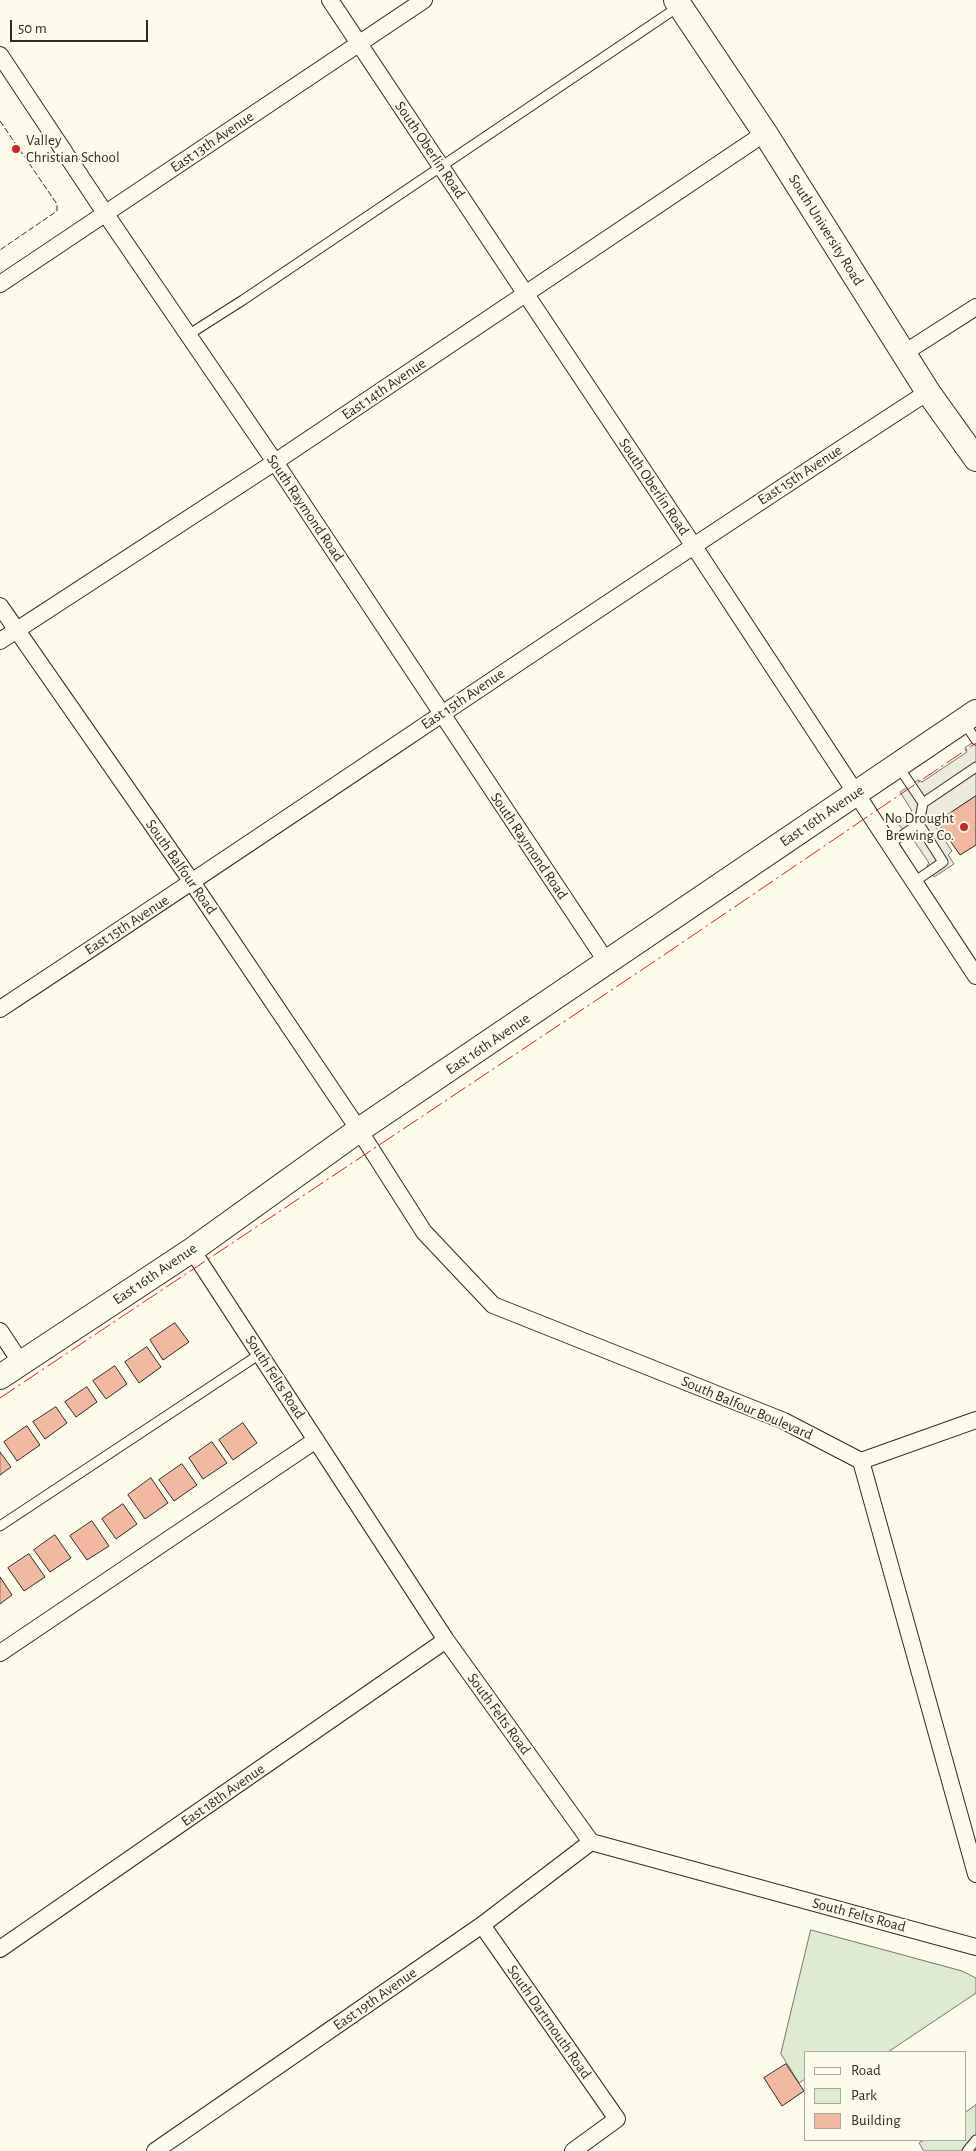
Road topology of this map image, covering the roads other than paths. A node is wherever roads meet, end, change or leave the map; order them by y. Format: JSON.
{"nodes":[{"id":1,"x":330,"y":0,"type":"edge"},
{"id":2,"x":424,"y":0,"type":"edge"},
{"id":3,"x":677,"y":2,"type":"edge"},
{"id":4,"x":359,"y":44,"type":"junction"},
{"id":5,"x":0,"y":55,"type":"edge"},
{"id":6,"x":765,"y":133,"type":"junction"},
{"id":7,"x":441,"y":167,"type":"junction"},
{"id":8,"x":105,"y":213,"type":"junction"},
{"id":9,"x":0,"y":284,"type":"edge"},
{"id":10,"x":526,"y":294,"type":"junction"},
{"id":11,"x":976,"y":307,"type":"edge"},
{"id":12,"x":188,"y":335,"type":"junction"},
{"id":13,"x":904,"y":353,"type":"junction"},
{"id":14,"x":928,"y":392,"type":"junction"},
{"id":15,"x":976,"y":459,"type":"edge"},
{"id":16,"x":275,"y":462,"type":"junction"},
{"id":17,"x":693,"y":545,"type":"junction"},
{"id":18,"x":0,"y":606,"type":"edge"},
{"id":19,"x":16,"y":630,"type":"junction"},
{"id":20,"x":0,"y":641,"type":"edge"},
{"id":21,"x":442,"y":714,"type":"junction"},
{"id":22,"x":972,"y":725,"type":"edge"},
{"id":23,"x":898,"y":765,"type":"junction"},
{"id":24,"x":976,"y":767,"type":"edge"},
{"id":25,"x":856,"y":793,"type":"junction"},
{"id":26,"x":923,"y":803,"type":"junction"},
{"id":27,"x":919,"y":824,"type":"junction"},
{"id":28,"x":889,"y":844,"type":"junction"},
{"id":29,"x":192,"y":882,"type":"junction"},
{"id":30,"x":914,"y":882,"type":"junction"},
{"id":31,"x":608,"y":964,"type":"junction"},
{"id":32,"x":976,"y":976,"type":"edge"},
{"id":33,"x":0,"y":1009,"type":"edge"},
{"id":34,"x":360,"y":1130,"type":"junction"},
{"id":35,"x":192,"y":1250,"type":"junction"},
{"id":36,"x":0,"y":1331,"type":"edge"},
{"id":37,"x":260,"y":1354,"type":"junction"},
{"id":38,"x":21,"y":1363,"type":"junction"},
{"id":39,"x":0,"y":1377,"type":"edge"},
{"id":40,"x":976,"y":1420,"type":"edge"},
{"id":41,"x":316,"y":1440,"type":"junction"},
{"id":42,"x":861,"y":1461,"type":"junction"},
{"id":43,"x":0,"y":1526,"type":"edge"},
{"id":44,"x":446,"y":1640,"type":"junction"},
{"id":45,"x":0,"y":1652,"type":"edge"},
{"id":46,"x":591,"y":1842,"type":"junction"},
{"id":47,"x":976,"y":1874,"type":"edge"},
{"id":48,"x":482,"y":1925,"type":"junction"},
{"id":49,"x":976,"y":1947,"type":"edge"},
{"id":50,"x":0,"y":1949,"type":"edge"},
{"id":51,"x":976,"y":2140,"type":"edge"},
{"id":52,"x":154,"y":2151,"type":"edge"},
{"id":53,"x":573,"y":2151,"type":"edge"},
{"id":54,"x":966,"y":2151,"type":"edge"}],
"edges":[{"from":1,"to":4,"type":"street","name":"South Oberlin Road"},
{"from":2,"to":4,"type":"street","name":"East 13th Avenue"},
{"from":3,"to":6,"type":"main road","name":"South University Road"},
{"from":3,"to":7,"type":"lane"},
{"from":4,"to":7,"type":"street","name":"South Oberlin Road"},
{"from":4,"to":8,"type":"street","name":"East 13th Avenue"},
{"from":5,"to":8,"type":"street","name":"South Raymond Road"},
{"from":6,"to":10,"type":"street","name":"East 14th Avenue"},
{"from":6,"to":13,"type":"main road","name":"South University Road"},
{"from":7,"to":10,"type":"street","name":"South Oberlin Road"},
{"from":7,"to":12,"type":"lane"},
{"from":8,"to":9,"type":"street","name":"East 13th Avenue"},
{"from":8,"to":12,"type":"street","name":"South Raymond Road"},
{"from":10,"to":16,"type":"street","name":"East 14th Avenue"},
{"from":10,"to":17,"type":"street","name":"South Oberlin Road"},
{"from":11,"to":13,"type":"street"},
{"from":12,"to":16,"type":"street","name":"South Raymond Road"},
{"from":13,"to":14,"type":"main road","name":"South University Road"},
{"from":14,"to":15,"type":"main road","name":"South University Road"},
{"from":14,"to":17,"type":"street","name":"East 15th Avenue"},
{"from":16,"to":19,"type":"street","name":"East 14th Avenue"},
{"from":16,"to":21,"type":"street","name":"South Raymond Road"},
{"from":17,"to":21,"type":"street","name":"East 15th Avenue"},
{"from":17,"to":25,"type":"street","name":"South Oberlin Road"},
{"from":18,"to":19,"type":"street","name":"South Balfour Road"},
{"from":19,"to":20,"type":"street","name":"East 14th Avenue"},
{"from":19,"to":29,"type":"street","name":"South Balfour Road"},
{"from":21,"to":29,"type":"street","name":"East 15th Avenue"},
{"from":21,"to":31,"type":"street","name":"South Raymond Road"},
{"from":22,"to":23,"type":"main road","name":"East 16th Avenue"},
{"from":23,"to":25,"type":"main road","name":"East 16th Avenue"},
{"from":23,"to":26,"type":"lane"},
{"from":24,"to":26,"type":"lane"},
{"from":25,"to":28,"type":"street","name":"South Oberlin Road"},
{"from":25,"to":31,"type":"main road","name":"East 16th Avenue"},
{"from":26,"to":27,"type":"lane"},
{"from":27,"to":28,"type":"lane"},
{"from":27,"to":30,"type":"lane"},
{"from":28,"to":30,"type":"street","name":"South Oberlin Road"},
{"from":29,"to":33,"type":"street","name":"East 15th Avenue"},
{"from":29,"to":34,"type":"street","name":"South Balfour Road"},
{"from":30,"to":32,"type":"street","name":"South Oberlin Road"},
{"from":31,"to":34,"type":"main road","name":"East 16th Avenue"},
{"from":34,"to":35,"type":"main road","name":"East 16th Avenue"},
{"from":34,"to":42,"type":"street","name":"South Balfour Boulevard"},
{"from":35,"to":37,"type":"street","name":"South Felts Road"},
{"from":35,"to":38,"type":"main road","name":"East 16th Avenue"},
{"from":36,"to":38,"type":"street"},
{"from":37,"to":41,"type":"street","name":"South Felts Road"},
{"from":37,"to":43,"type":"lane"},
{"from":38,"to":39,"type":"main road","name":"East 16th Avenue"},
{"from":40,"to":42,"type":"street"},
{"from":41,"to":44,"type":"street","name":"South Felts Road"},
{"from":41,"to":45,"type":"street"},
{"from":42,"to":47,"type":"street"},
{"from":44,"to":46,"type":"street","name":"South Felts Road"},
{"from":44,"to":50,"type":"street","name":"East 18th Avenue"},
{"from":46,"to":48,"type":"street","name":"East 19th Avenue"},
{"from":46,"to":49,"type":"street","name":"South Felts Road"},
{"from":48,"to":52,"type":"street","name":"East 19th Avenue"},
{"from":48,"to":53,"type":"street","name":"South Dartmouth Road"},
{"from":51,"to":54,"type":"lane"}]}
